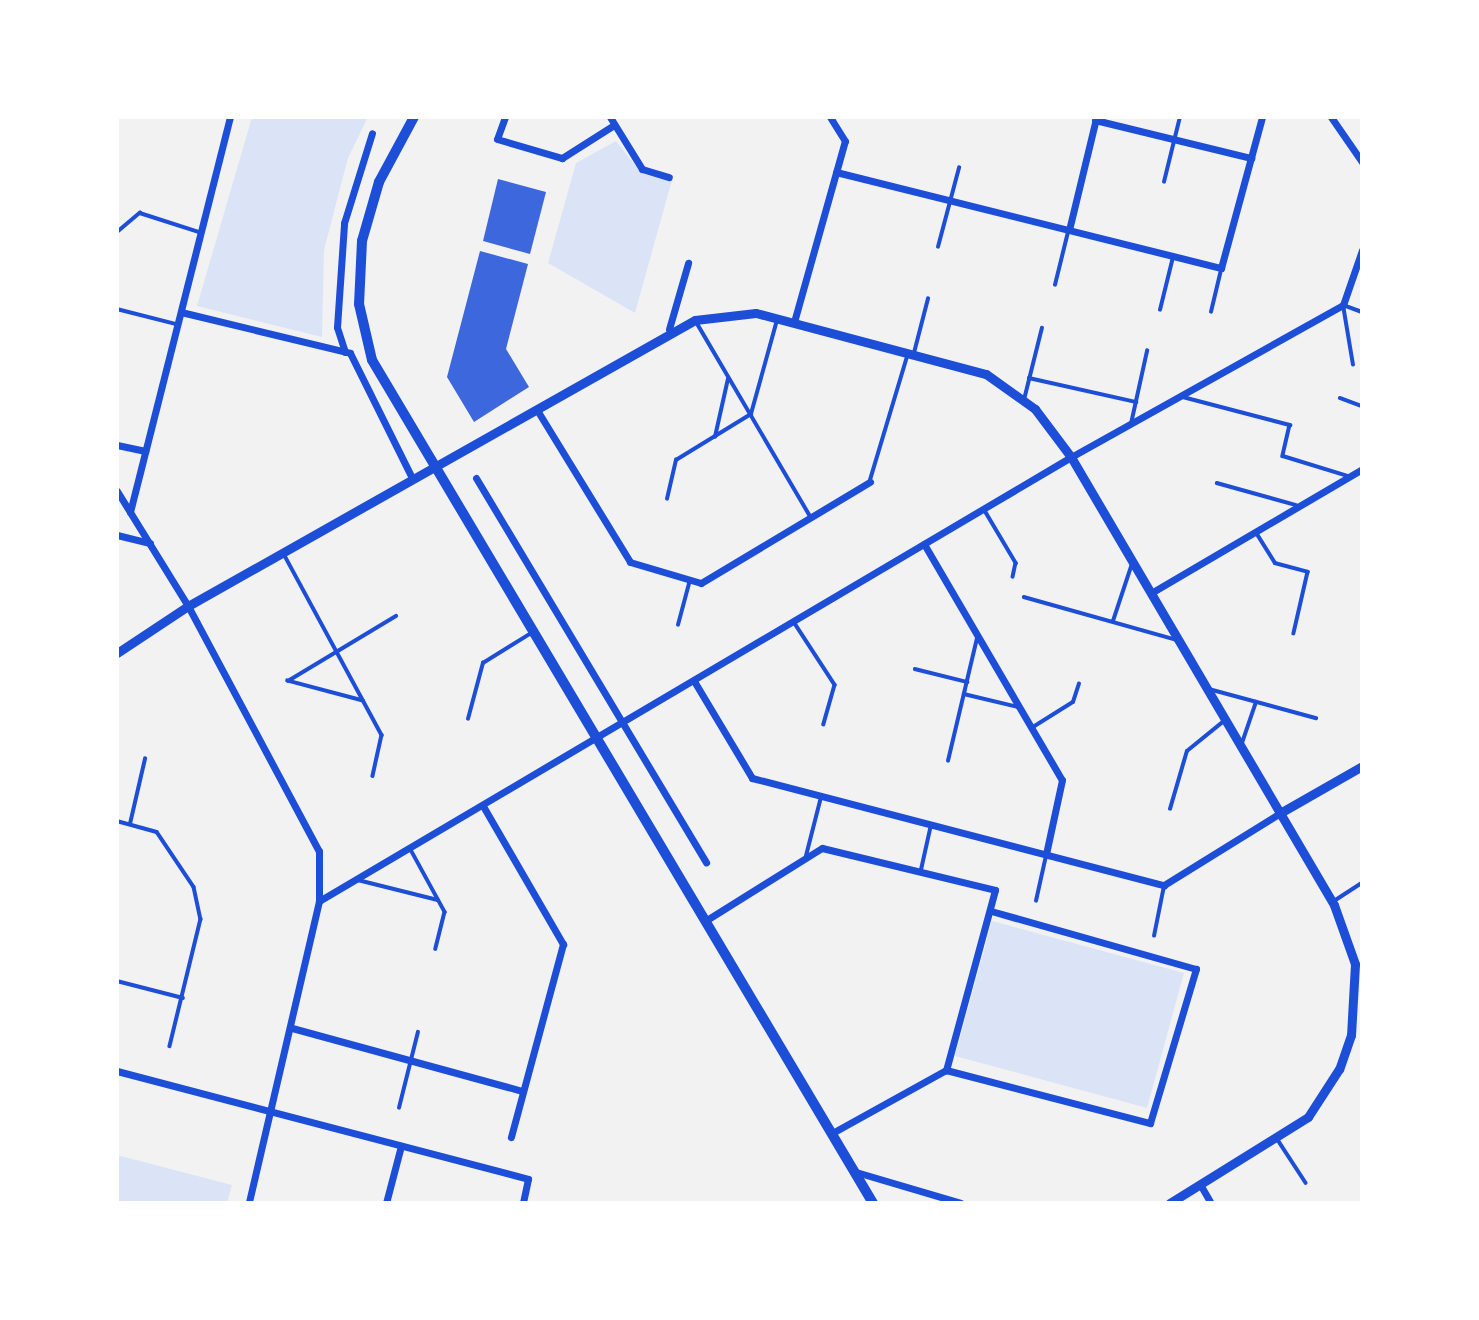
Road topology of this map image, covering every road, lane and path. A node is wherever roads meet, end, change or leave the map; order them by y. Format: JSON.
{"nodes":[{"id":1,"x":230,"y":117,"type":"edge"},
{"id":2,"x":414,"y":117,"type":"edge"},
{"id":3,"x":505,"y":117,"type":"edge"},
{"id":4,"x":830,"y":117,"type":"edge"},
{"id":5,"x":1180,"y":117,"type":"edge"},
{"id":6,"x":1262,"y":117,"type":"edge"},
{"id":7,"x":1331,"y":117,"type":"edge"},
{"id":8,"x":1096,"y":119,"type":"edge"},
{"id":9,"x":612,"y":121,"type":"edge"},
{"id":10,"x":372,"y":133,"type":"dead end"},
{"id":11,"x":1174,"y":139,"type":"junction"},
{"id":12,"x":1251,"y":158,"type":"junction"},
{"id":13,"x":1362,"y":162,"type":"edge"},
{"id":14,"x":959,"y":168,"type":"dead end"},
{"id":15,"x":836,"y":172,"type":"junction"},
{"id":16,"x":669,"y":177,"type":"dead end"},
{"id":17,"x":1164,"y":182,"type":"dead end"},
{"id":18,"x":950,"y":200,"type":"junction"},
{"id":19,"x":1069,"y":230,"type":"junction"},
{"id":20,"x":117,"y":232,"type":"edge"},
{"id":21,"x":201,"y":232,"type":"junction"},
{"id":22,"x":938,"y":247,"type":"dead end"},
{"id":23,"x":1362,"y":250,"type":"edge"},
{"id":24,"x":1173,"y":256,"type":"junction"},
{"id":25,"x":688,"y":263,"type":"dead end"},
{"id":26,"x":1222,"y":268,"type":"junction"},
{"id":27,"x":1055,"y":285,"type":"dead end"},
{"id":28,"x":928,"y":299,"type":"dead end"},
{"id":29,"x":1343,"y":304,"type":"junction"},
{"id":30,"x":117,"y":309,"type":"edge"},
{"id":31,"x":1160,"y":310,"type":"dead end"},
{"id":32,"x":181,"y":312,"type":"junction"},
{"id":33,"x":1211,"y":312,"type":"dead end"},
{"id":34,"x":1362,"y":312,"type":"edge"},
{"id":35,"x":777,"y":318,"type":"junction"},
{"id":36,"x":695,"y":320,"type":"junction"},
{"id":37,"x":794,"y":322,"type":"junction"},
{"id":38,"x":178,"y":325,"type":"junction"},
{"id":39,"x":1042,"y":328,"type":"dead end"},
{"id":40,"x":669,"y":329,"type":"junction"},
{"id":41,"x":1147,"y":351,"type":"dead end"},
{"id":42,"x":345,"y":352,"type":"junction"},
{"id":43,"x":911,"y":352,"type":"junction"},
{"id":44,"x":1353,"y":365,"type":"dead end"},
{"id":45,"x":729,"y":377,"type":"junction"},
{"id":46,"x":1029,"y":379,"type":"junction"},
{"id":47,"x":1180,"y":396,"type":"junction"},
{"id":48,"x":1340,"y":398,"type":"dead end"},
{"id":49,"x":1024,"y":400,"type":"junction"},
{"id":50,"x":1136,"y":402,"type":"junction"},
{"id":51,"x":1362,"y":406,"type":"edge"},
{"id":52,"x":537,"y":410,"type":"junction"},
{"id":53,"x":751,"y":414,"type":"junction"},
{"id":54,"x":1130,"y":424,"type":"junction"},
{"id":55,"x":715,"y":436,"type":"junction"},
{"id":56,"x":117,"y":446,"type":"edge"},
{"id":57,"x":145,"y":451,"type":"junction"},
{"id":58,"x":1072,"y":457,"type":"junction"},
{"id":59,"x":437,"y":463,"type":"junction"},
{"id":60,"x":1362,"y":469,"type":"edge"},
{"id":61,"x":1350,"y":476,"type":"junction"},
{"id":62,"x":412,"y":478,"type":"junction"},
{"id":63,"x":476,"y":478,"type":"dead end"},
{"id":64,"x":870,"y":482,"type":"joint"},
{"id":65,"x":1217,"y":483,"type":"dead end"},
{"id":66,"x":117,"y":492,"type":"edge"},
{"id":67,"x":667,"y":499,"type":"dead end"},
{"id":68,"x":1299,"y":506,"type":"junction"},
{"id":69,"x":984,"y":509,"type":"junction"},
{"id":70,"x":130,"y":512,"type":"junction"},
{"id":71,"x":811,"y":517,"type":"junction"},
{"id":72,"x":1256,"y":531,"type":"junction"},
{"id":73,"x":117,"y":535,"type":"edge"},
{"id":74,"x":150,"y":544,"type":"junction"},
{"id":75,"x":924,"y":544,"type":"junction"},
{"id":76,"x":283,"y":552,"type":"junction"},
{"id":77,"x":1133,"y":562,"type":"junction"},
{"id":78,"x":1013,"y":577,"type":"dead end"},
{"id":79,"x":690,"y":580,"type":"junction"},
{"id":80,"x":1151,"y":593,"type":"junction"},
{"id":81,"x":1024,"y":597,"type":"dead end"},
{"id":82,"x":188,"y":606,"type":"junction"},
{"id":83,"x":396,"y":616,"type":"dead end"},
{"id":84,"x":1113,"y":621,"type":"junction"},
{"id":85,"x":794,"y":622,"type":"junction"},
{"id":86,"x":678,"y":625,"type":"dead end"},
{"id":87,"x":535,"y":631,"type":"junction"},
{"id":88,"x":1294,"y":633,"type":"dead end"},
{"id":89,"x":978,"y":636,"type":"junction"},
{"id":90,"x":1179,"y":640,"type":"junction"},
{"id":91,"x":334,"y":652,"type":"junction"},
{"id":92,"x":117,"y":653,"type":"edge"},
{"id":93,"x":915,"y":669,"type":"dead end"},
{"id":94,"x":694,"y":681,"type":"junction"},
{"id":95,"x":967,"y":682,"type":"junction"},
{"id":96,"x":1079,"y":684,"type":"dead end"},
{"id":97,"x":1207,"y":688,"type":"junction"},
{"id":98,"x":964,"y":694,"type":"junction"},
{"id":99,"x":363,"y":701,"type":"junction"},
{"id":100,"x":1256,"y":702,"type":"junction"},
{"id":101,"x":1018,"y":707,"type":"junction"},
{"id":102,"x":1316,"y":718,"type":"dead end"},
{"id":103,"x":468,"y":719,"type":"dead end"},
{"id":104,"x":1226,"y":720,"type":"junction"},
{"id":105,"x":621,"y":721,"type":"junction"},
{"id":106,"x":824,"y":724,"type":"dead end"},
{"id":107,"x":1031,"y":728,"type":"junction"},
{"id":108,"x":597,"y":734,"type":"junction"},
{"id":109,"x":1241,"y":746,"type":"junction"},
{"id":110,"x":145,"y":759,"type":"dead end"},
{"id":111,"x":948,"y":761,"type":"dead end"},
{"id":112,"x":1362,"y":766,"type":"edge"},
{"id":113,"x":373,"y":776,"type":"dead end"},
{"id":114,"x":821,"y":797,"type":"junction"},
{"id":115,"x":483,"y":806,"type":"junction"},
{"id":116,"x":1170,"y":809,"type":"dead end"},
{"id":117,"x":1280,"y":813,"type":"junction"},
{"id":118,"x":117,"y":821,"type":"edge"},
{"id":119,"x":130,"y":824,"type":"junction"},
{"id":120,"x":931,"y":825,"type":"junction"},
{"id":121,"x":410,"y":848,"type":"junction"},
{"id":122,"x":1046,"y":854,"type":"junction"},
{"id":123,"x":806,"y":858,"type":"junction"},
{"id":124,"x":706,"y":862,"type":"dead end"},
{"id":125,"x":921,"y":870,"type":"junction"},
{"id":126,"x":356,"y":879,"type":"junction"},
{"id":127,"x":1362,"y":883,"type":"edge"},
{"id":128,"x":1164,"y":885,"type":"junction"},
{"id":129,"x":319,"y":901,"type":"junction"},
{"id":130,"x":439,"y":901,"type":"junction"},
{"id":131,"x":1036,"y":901,"type":"dead end"},
{"id":132,"x":1332,"y":902,"type":"junction"},
{"id":133,"x":991,"y":911,"type":"junction"},
{"id":134,"x":705,"y":921,"type":"junction"},
{"id":135,"x":1154,"y":936,"type":"dead end"},
{"id":136,"x":436,"y":949,"type":"dead end"},
{"id":137,"x":117,"y":981,"type":"edge"},
{"id":138,"x":183,"y":998,"type":"junction"},
{"id":139,"x":292,"y":1028,"type":"junction"},
{"id":140,"x":418,"y":1032,"type":"dead end"},
{"id":141,"x":170,"y":1046,"type":"dead end"},
{"id":142,"x":410,"y":1061,"type":"junction"},
{"id":143,"x":117,"y":1070,"type":"edge"},
{"id":144,"x":946,"y":1070,"type":"junction"},
{"id":145,"x":523,"y":1091,"type":"junction"},
{"id":146,"x":399,"y":1108,"type":"dead end"},
{"id":147,"x":275,"y":1113,"type":"junction"},
{"id":148,"x":834,"y":1132,"type":"junction"},
{"id":149,"x":510,"y":1137,"type":"dead end"},
{"id":150,"x":1278,"y":1140,"type":"junction"},
{"id":151,"x":401,"y":1146,"type":"junction"},
{"id":152,"x":856,"y":1172,"type":"junction"},
{"id":153,"x":1306,"y":1183,"type":"dead end"},
{"id":154,"x":1201,"y":1186,"type":"junction"},
{"id":155,"x":249,"y":1203,"type":"edge"},
{"id":156,"x":386,"y":1203,"type":"edge"},
{"id":157,"x":523,"y":1203,"type":"edge"},
{"id":158,"x":873,"y":1203,"type":"edge"},
{"id":159,"x":961,"y":1203,"type":"edge"},
{"id":160,"x":1170,"y":1203,"type":"edge"},
{"id":161,"x":1211,"y":1203,"type":"edge"}],
"edges":[{"from":1,"to":21,"type":"street"},
{"from":2,"to":59,"type":"main road"},
{"from":3,"to":9,"type":"street"},
{"from":4,"to":15,"type":"street"},
{"from":5,"to":11,"type":"lane"},
{"from":6,"to":12,"type":"street"},
{"from":7,"to":13,"type":"street"},
{"from":8,"to":11,"type":"street"},
{"from":8,"to":19,"type":"street"},
{"from":9,"to":16,"type":"street"},
{"from":10,"to":42,"type":"street"},
{"from":11,"to":12,"type":"street"},
{"from":11,"to":17,"type":"lane"},
{"from":12,"to":26,"type":"street"},
{"from":14,"to":18,"type":"lane"},
{"from":15,"to":18,"type":"street"},
{"from":15,"to":37,"type":"street"},
{"from":18,"to":19,"type":"street"},
{"from":18,"to":22,"type":"lane"},
{"from":19,"to":24,"type":"street"},
{"from":19,"to":27,"type":"lane"},
{"from":20,"to":21,"type":"lane"},
{"from":21,"to":32,"type":"street"},
{"from":23,"to":29,"type":"street"},
{"from":24,"to":26,"type":"street"},
{"from":24,"to":31,"type":"lane"},
{"from":25,"to":40,"type":"street"},
{"from":26,"to":33,"type":"lane"},
{"from":28,"to":43,"type":"lane"},
{"from":29,"to":34,"type":"lane"},
{"from":29,"to":44,"type":"lane"},
{"from":29,"to":47,"type":"street"},
{"from":30,"to":38,"type":"lane"},
{"from":32,"to":38,"type":"street"},
{"from":32,"to":42,"type":"street"},
{"from":35,"to":36,"type":"street"},
{"from":35,"to":37,"type":"street"},
{"from":35,"to":53,"type":"lane"},
{"from":36,"to":40,"type":"street"},
{"from":36,"to":45,"type":"lane"},
{"from":37,"to":43,"type":"street"},
{"from":38,"to":57,"type":"street"},
{"from":39,"to":46,"type":"lane"},
{"from":40,"to":52,"type":"street"},
{"from":41,"to":50,"type":"lane"},
{"from":42,"to":62,"type":"street"},
{"from":43,"to":49,"type":"street"},
{"from":43,"to":64,"type":"lane"},
{"from":45,"to":53,"type":"lane"},
{"from":45,"to":55,"type":"lane"},
{"from":46,"to":49,"type":"lane"},
{"from":46,"to":50,"type":"lane"},
{"from":47,"to":54,"type":"street"},
{"from":47,"to":61,"type":"lane"},
{"from":48,"to":51,"type":"lane"},
{"from":49,"to":58,"type":"street"},
{"from":50,"to":54,"type":"lane"},
{"from":52,"to":59,"type":"street"},
{"from":52,"to":79,"type":"street"},
{"from":53,"to":55,"type":"lane"},
{"from":53,"to":71,"type":"lane"},
{"from":54,"to":58,"type":"street"},
{"from":55,"to":67,"type":"lane"},
{"from":56,"to":57,"type":"street"},
{"from":57,"to":70,"type":"street"},
{"from":58,"to":69,"type":"street"},
{"from":58,"to":77,"type":"street"},
{"from":59,"to":62,"type":"street"},
{"from":59,"to":87,"type":"main road"},
{"from":60,"to":61,"type":"street"},
{"from":61,"to":68,"type":"street"},
{"from":62,"to":76,"type":"street"},
{"from":63,"to":105,"type":"street"},
{"from":64,"to":71,"type":"street"},
{"from":65,"to":68,"type":"lane"},
{"from":66,"to":70,"type":"street"},
{"from":68,"to":72,"type":"street"},
{"from":69,"to":75,"type":"street"},
{"from":69,"to":78,"type":"lane"},
{"from":70,"to":74,"type":"street"},
{"from":71,"to":79,"type":"street"},
{"from":72,"to":80,"type":"street"},
{"from":72,"to":88,"type":"lane"},
{"from":73,"to":74,"type":"street"},
{"from":74,"to":82,"type":"street"},
{"from":75,"to":85,"type":"street"},
{"from":75,"to":89,"type":"street"},
{"from":76,"to":82,"type":"street"},
{"from":76,"to":91,"type":"lane"},
{"from":77,"to":80,"type":"street"},
{"from":77,"to":84,"type":"lane"},
{"from":79,"to":86,"type":"lane"},
{"from":80,"to":90,"type":"street"},
{"from":81,"to":84,"type":"lane"},
{"from":82,"to":92,"type":"street"},
{"from":82,"to":129,"type":"street"},
{"from":83,"to":91,"type":"lane"},
{"from":84,"to":90,"type":"lane"},
{"from":85,"to":94,"type":"street"},
{"from":85,"to":106,"type":"lane"},
{"from":87,"to":103,"type":"lane"},
{"from":87,"to":108,"type":"main road"},
{"from":89,"to":95,"type":"lane"},
{"from":89,"to":101,"type":"street"},
{"from":90,"to":97,"type":"street"},
{"from":91,"to":99,"type":"lane"},
{"from":91,"to":99,"type":"lane"},
{"from":93,"to":95,"type":"lane"},
{"from":94,"to":105,"type":"street"},
{"from":94,"to":114,"type":"street"},
{"from":95,"to":98,"type":"lane"},
{"from":96,"to":107,"type":"lane"},
{"from":97,"to":100,"type":"lane"},
{"from":97,"to":104,"type":"street"},
{"from":98,"to":101,"type":"lane"},
{"from":98,"to":111,"type":"lane"},
{"from":99,"to":113,"type":"lane"},
{"from":100,"to":102,"type":"lane"},
{"from":100,"to":109,"type":"lane"},
{"from":101,"to":107,"type":"street"},
{"from":104,"to":109,"type":"street"},
{"from":104,"to":116,"type":"lane"},
{"from":105,"to":108,"type":"street"},
{"from":105,"to":124,"type":"street"},
{"from":107,"to":122,"type":"street"},
{"from":108,"to":115,"type":"street"},
{"from":108,"to":134,"type":"main road"},
{"from":109,"to":117,"type":"street"},
{"from":110,"to":119,"type":"lane"},
{"from":112,"to":117,"type":"street"},
{"from":114,"to":120,"type":"street"},
{"from":114,"to":123,"type":"lane"},
{"from":115,"to":121,"type":"street"},
{"from":115,"to":145,"type":"street"},
{"from":117,"to":128,"type":"street"},
{"from":117,"to":132,"type":"street"},
{"from":118,"to":119,"type":"lane"},
{"from":119,"to":138,"type":"lane"},
{"from":120,"to":122,"type":"street"},
{"from":120,"to":125,"type":"lane"},
{"from":121,"to":126,"type":"street"},
{"from":121,"to":130,"type":"lane"},
{"from":122,"to":128,"type":"street"},
{"from":122,"to":131,"type":"lane"},
{"from":123,"to":125,"type":"street"},
{"from":123,"to":134,"type":"street"},
{"from":125,"to":133,"type":"street"},
{"from":126,"to":129,"type":"street"},
{"from":126,"to":130,"type":"lane"},
{"from":127,"to":132,"type":"lane"},
{"from":128,"to":135,"type":"lane"},
{"from":129,"to":139,"type":"street"},
{"from":130,"to":136,"type":"lane"},
{"from":132,"to":150,"type":"street"},
{"from":133,"to":144,"type":"street"},
{"from":133,"to":144,"type":"street"},
{"from":134,"to":148,"type":"main road"},
{"from":137,"to":138,"type":"lane"},
{"from":138,"to":141,"type":"lane"},
{"from":139,"to":142,"type":"street"},
{"from":139,"to":147,"type":"street"},
{"from":140,"to":142,"type":"lane"},
{"from":142,"to":145,"type":"street"},
{"from":142,"to":146,"type":"lane"},
{"from":143,"to":147,"type":"street"},
{"from":144,"to":148,"type":"street"},
{"from":145,"to":149,"type":"street"},
{"from":147,"to":151,"type":"street"},
{"from":147,"to":155,"type":"street"},
{"from":148,"to":152,"type":"main road"},
{"from":150,"to":153,"type":"lane"},
{"from":150,"to":154,"type":"street"},
{"from":151,"to":156,"type":"street"},
{"from":151,"to":157,"type":"street"},
{"from":152,"to":158,"type":"main road"},
{"from":152,"to":159,"type":"street"},
{"from":154,"to":160,"type":"street"},
{"from":154,"to":161,"type":"street"}]}
